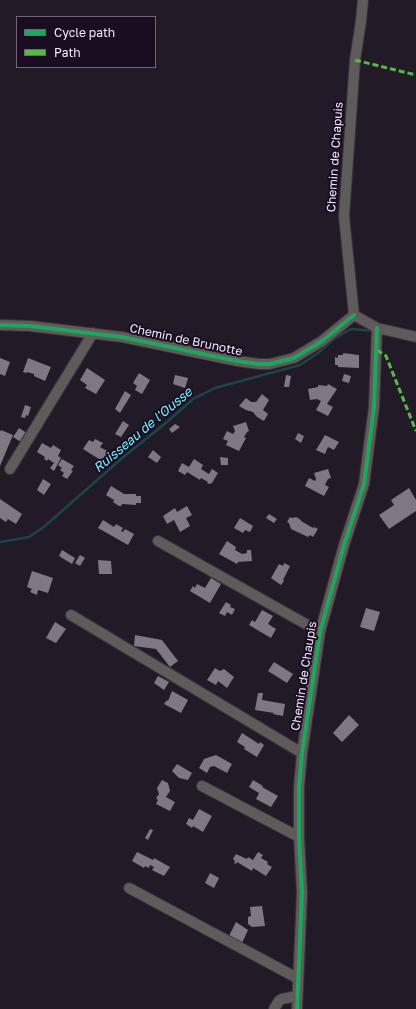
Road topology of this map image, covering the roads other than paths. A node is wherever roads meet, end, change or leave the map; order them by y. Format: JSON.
{"nodes":[{"id":1,"x":363,"y":0,"type":"edge"},
{"id":2,"x":354,"y":316,"type":"junction"},
{"id":3,"x":0,"y":324,"type":"edge"},
{"id":4,"x":377,"y":328,"type":"junction"},
{"id":5,"x":93,"y":333,"type":"junction"},
{"id":6,"x":416,"y":337,"type":"edge"},
{"id":7,"x":10,"y":469,"type":"dead end"},
{"id":8,"x":158,"y":542,"type":"dead end"},
{"id":9,"x":71,"y":615,"type":"dead end"},
{"id":10,"x":320,"y":632,"type":"junction"},
{"id":11,"x":302,"y":753,"type":"junction"},
{"id":12,"x":202,"y":786,"type":"dead end"},
{"id":13,"x":299,"y":837,"type":"junction"},
{"id":14,"x":129,"y":888,"type":"dead end"},
{"id":15,"x":298,"y":978,"type":"junction"},
{"id":16,"x":297,"y":996,"type":"junction"},
{"id":17,"x":274,"y":1009,"type":"edge"},
{"id":18,"x":297,"y":1009,"type":"edge"}],
"edges":[{"from":1,"to":2,"type":"street","name":"Chemin de Chapuis"},
{"from":2,"to":4,"type":"street"},
{"from":2,"to":5,"type":"street","name":"Chemin de Brunotte"},
{"from":3,"to":5,"type":"street","name":"Chemin de Brunotte"},
{"from":4,"to":6,"type":"street"},
{"from":4,"to":10,"type":"street","name":"Chemin de Chaupis"},
{"from":5,"to":7,"type":"street"},
{"from":8,"to":10,"type":"street"},
{"from":9,"to":11,"type":"street"},
{"from":10,"to":11,"type":"street","name":"Chemin de Chaupis"},
{"from":11,"to":13,"type":"street","name":"Chemin de Chaupis"},
{"from":12,"to":13,"type":"street"},
{"from":13,"to":15,"type":"street","name":"Chemin de Chaupis"},
{"from":14,"to":15,"type":"street"},
{"from":15,"to":16,"type":"street","name":"Chemin de Chaupis"},
{"from":16,"to":17,"type":"street"},
{"from":16,"to":18,"type":"street","name":"Chemin de Chaupis"}]}
